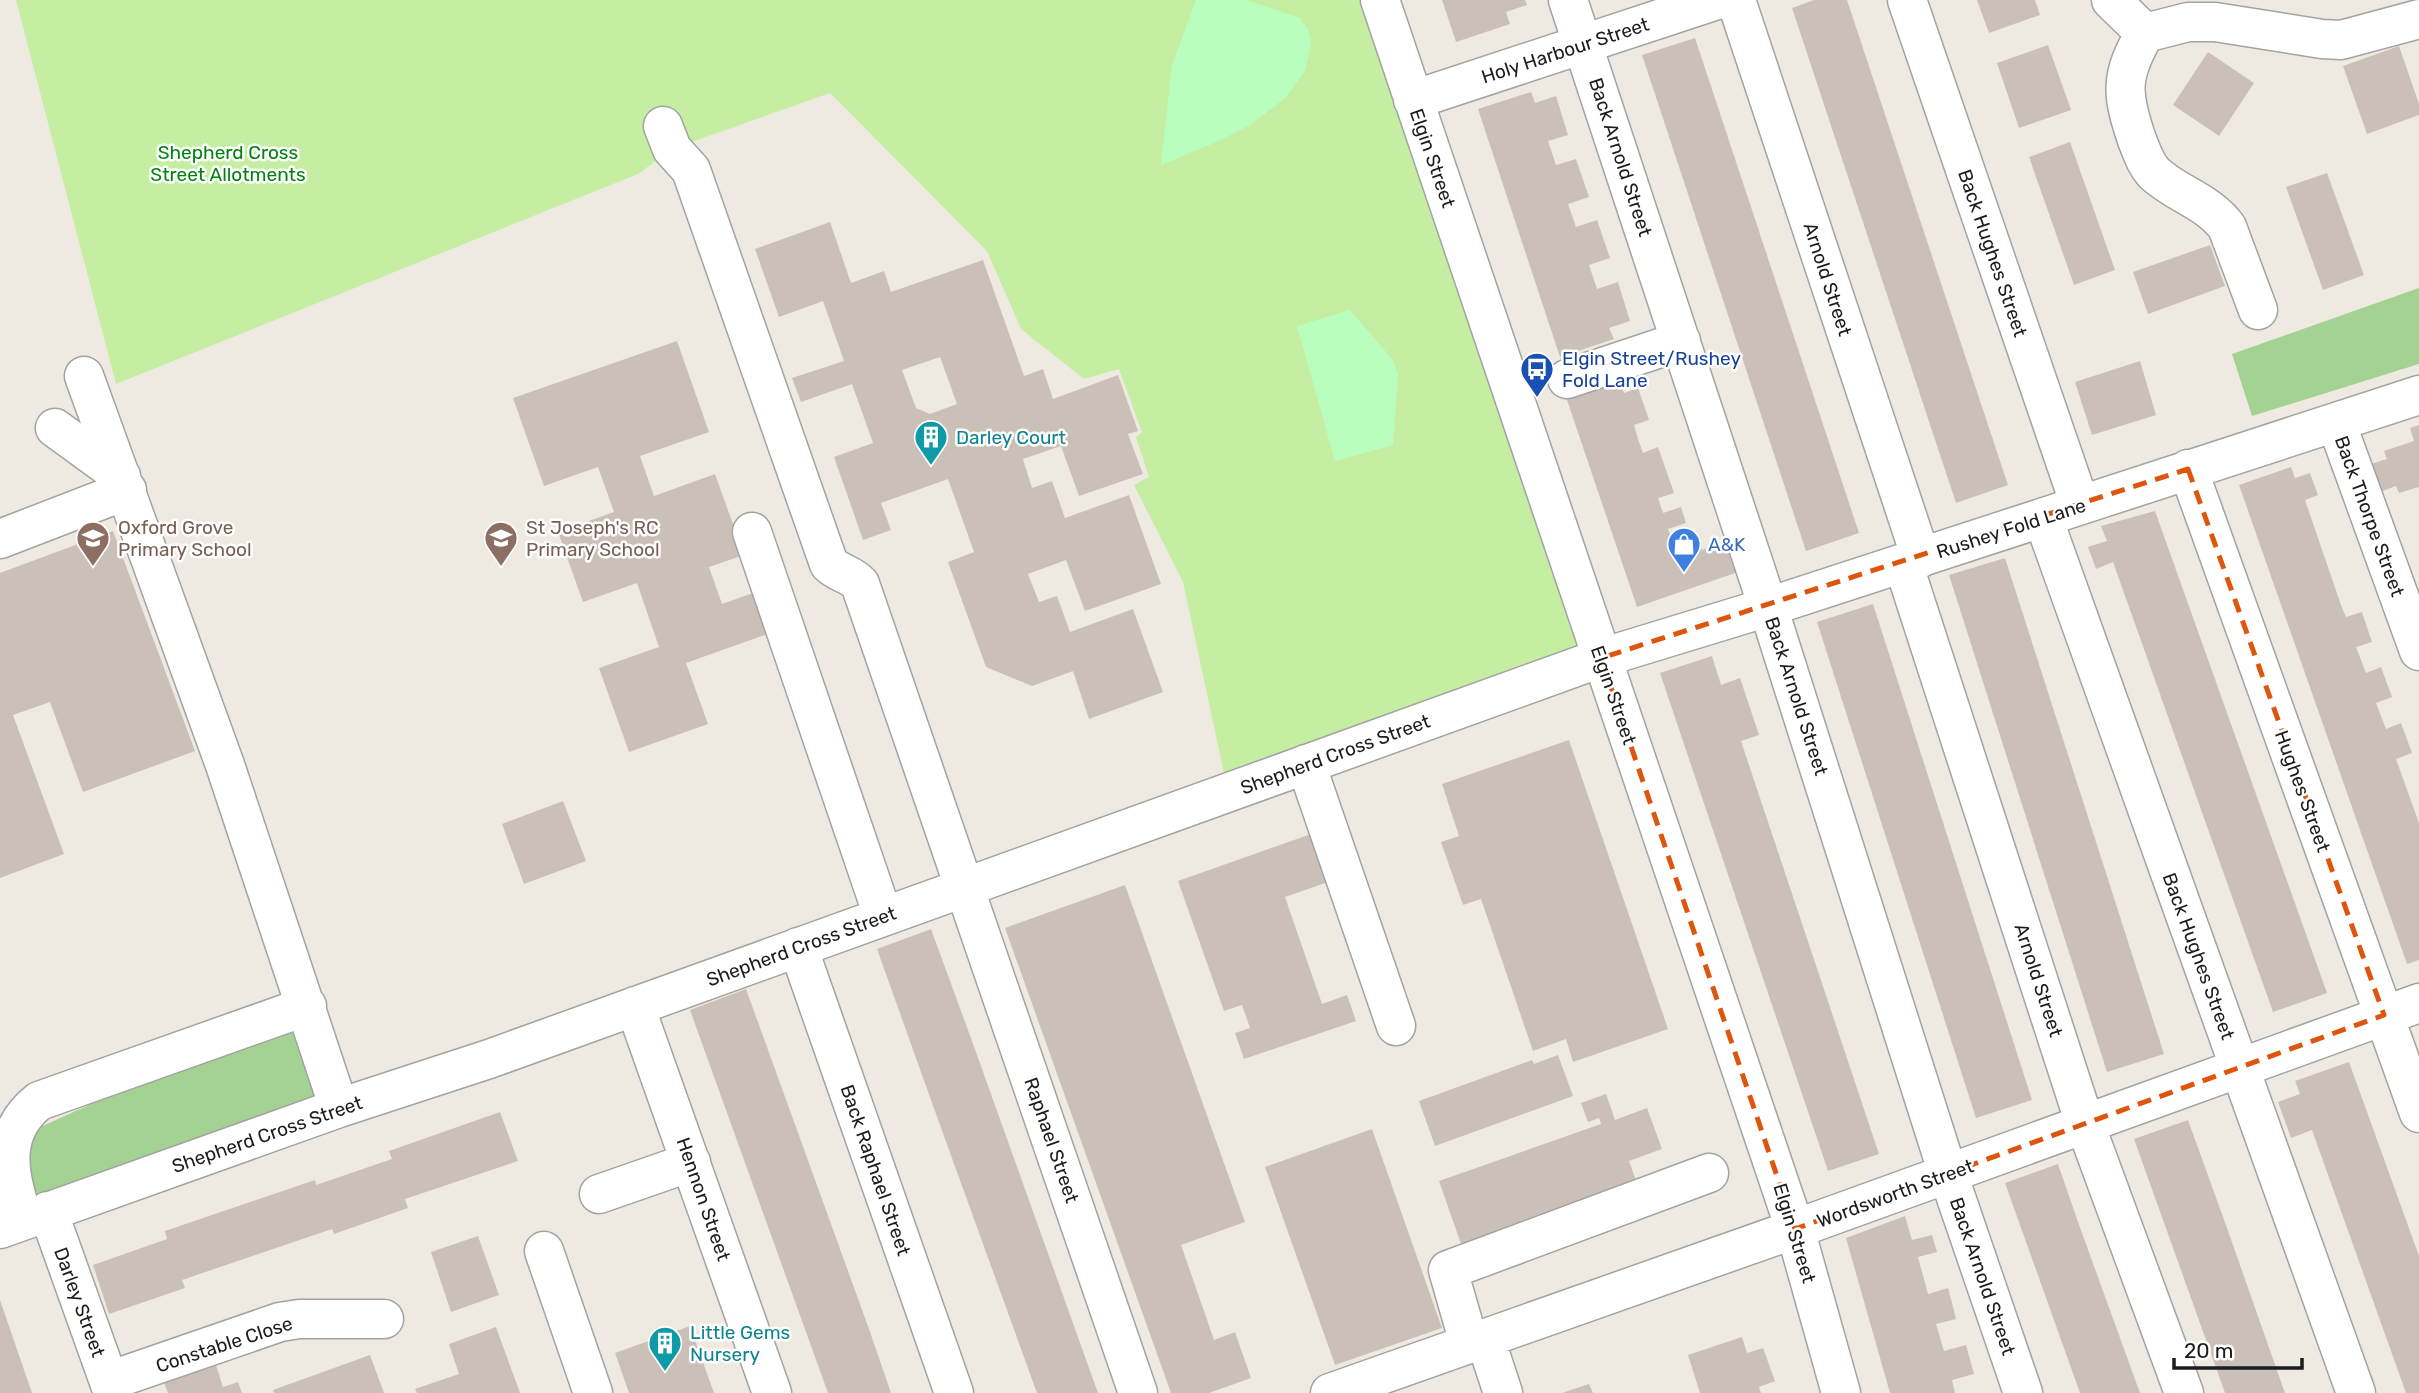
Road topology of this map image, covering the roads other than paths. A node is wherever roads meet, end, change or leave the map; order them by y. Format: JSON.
{"nodes":[{"id":1,"x":1380,"y":0,"type":"edge"},
{"id":2,"x":1569,"y":0,"type":"edge"},
{"id":3,"x":1717,"y":0,"type":"edge"},
{"id":4,"x":1736,"y":0,"type":"edge"},
{"id":5,"x":1907,"y":0,"type":"edge"},
{"id":6,"x":2111,"y":0,"type":"edge"},
{"id":7,"x":2419,"y":19,"type":"edge"},
{"id":8,"x":2145,"y":33,"type":"junction"},
{"id":9,"x":1583,"y":44,"type":"junction"},
{"id":10,"x":1413,"y":100,"type":"junction"},
{"id":11,"x":663,"y":126,"type":"dead end"},
{"id":12,"x":2258,"y":310,"type":"dead end"},
{"id":13,"x":1681,"y":341,"type":"junction"},
{"id":14,"x":84,"y":376,"type":"dead end"},
{"id":15,"x":1567,"y":379,"type":"dead end"},
{"id":16,"x":2419,"y":395,"type":"edge"},
{"id":17,"x":2336,"y":422,"type":"junction"},
{"id":18,"x":55,"y":428,"type":"dead end"},
{"id":19,"x":2188,"y":469,"type":"junction"},
{"id":20,"x":124,"y":483,"type":"junction"},
{"id":21,"x":2080,"y":505,"type":"junction"},
{"id":22,"x":2043,"y":518,"type":"junction"},
{"id":23,"x":752,"y":532,"type":"dead end"},
{"id":24,"x":0,"y":539,"type":"edge"},
{"id":25,"x":1912,"y":561,"type":"junction"},
{"id":26,"x":1768,"y":607,"type":"junction"},
{"id":27,"x":2419,"y":650,"type":"edge"},
{"id":28,"x":1601,"y":658,"type":"junction"},
{"id":29,"x":1306,"y":764,"type":"junction"},
{"id":30,"x":966,"y":887,"type":"junction"},
{"id":31,"x":883,"y":916,"type":"junction"},
{"id":32,"x":797,"y":947,"type":"junction"},
{"id":33,"x":307,"y":1006,"type":"junction"},
{"id":34,"x":635,"y":1006,"type":"junction"},
{"id":35,"x":2402,"y":1009,"type":"edge"},
{"id":36,"x":1396,"y":1026,"type":"dead end"},
{"id":37,"x":2239,"y":1068,"type":"junction"},
{"id":38,"x":340,"y":1108,"type":"junction"},
{"id":39,"x":2419,"y":1113,"type":"edge"},
{"id":40,"x":2085,"y":1124,"type":"junction"},
{"id":41,"x":691,"y":1162,"type":"junction"},
{"id":42,"x":1709,"y":1172,"type":"dead end"},
{"id":43,"x":1948,"y":1174,"type":"junction"},
{"id":44,"x":599,"y":1194,"type":"dead end"},
{"id":45,"x":24,"y":1220,"type":"edge"},
{"id":46,"x":1795,"y":1229,"type":"junction"},
{"id":47,"x":544,"y":1251,"type":"dead end"},
{"id":48,"x":384,"y":1319,"type":"dead end"},
{"id":49,"x":1477,"y":1340,"type":"junction"},
{"id":50,"x":111,"y":1387,"type":"edge"},
{"id":51,"x":593,"y":1393,"type":"edge"},
{"id":52,"x":772,"y":1393,"type":"edge"},
{"id":53,"x":954,"y":1393,"type":"edge"},
{"id":54,"x":1138,"y":1393,"type":"edge"},
{"id":55,"x":1330,"y":1393,"type":"edge"},
{"id":56,"x":1503,"y":1393,"type":"edge"},
{"id":57,"x":1841,"y":1393,"type":"edge"},
{"id":58,"x":2024,"y":1393,"type":"edge"},
{"id":59,"x":2183,"y":1393,"type":"edge"},
{"id":60,"x":2356,"y":1393,"type":"edge"}],
"edges":[{"from":1,"to":10,"type":"street","name":"Elgin Street"},
{"from":2,"to":9,"type":"street","name":"Back Arnold Street"},
{"from":3,"to":9,"type":"street","name":"Holy Harbour Street"},
{"from":4,"to":25,"type":"street","name":"Arnold Street"},
{"from":5,"to":21,"type":"street","name":"Back Hughes Street"},
{"from":6,"to":8,"type":"street"},
{"from":7,"to":8,"type":"street"},
{"from":8,"to":12,"type":"street"},
{"from":9,"to":10,"type":"street","name":"Holy Harbour Street"},
{"from":9,"to":13,"type":"street","name":"Back Arnold Street"},
{"from":10,"to":28,"type":"street","name":"Elgin Street"},
{"from":11,"to":30,"type":"street","name":"Raphael Street"},
{"from":13,"to":15,"type":"street"},
{"from":13,"to":26,"type":"street","name":"Back Arnold Street"},
{"from":14,"to":20,"type":"street"},
{"from":16,"to":17,"type":"street","name":"Rushey Fold Lane"},
{"from":17,"to":19,"type":"street","name":"Rushey Fold Lane"},
{"from":17,"to":27,"type":"street","name":"Back Thorpe Street"},
{"from":18,"to":20,"type":"street"},
{"from":19,"to":21,"type":"street","name":"Rushey Fold Lane"},
{"from":19,"to":35,"type":"street","name":"Hughes Street"},
{"from":20,"to":24,"type":"street"},
{"from":20,"to":33,"type":"street"},
{"from":21,"to":22,"type":"street","name":"Rushey Fold Lane"},
{"from":22,"to":25,"type":"street","name":"Rushey Fold Lane"},
{"from":22,"to":37,"type":"street","name":"Back Hughes Street"},
{"from":23,"to":31,"type":"street"},
{"from":25,"to":26,"type":"street","name":"Rushey Fold Lane"},
{"from":25,"to":40,"type":"street","name":"Arnold Street"},
{"from":26,"to":28,"type":"street","name":"Rushey Fold Lane"},
{"from":26,"to":43,"type":"street","name":"Back Arnold Street"},
{"from":28,"to":29,"type":"street","name":"Shepherd Cross Street"},
{"from":28,"to":46,"type":"street","name":"Elgin Street"},
{"from":29,"to":30,"type":"street","name":"Shepherd Cross Street"},
{"from":29,"to":36,"type":"street"},
{"from":30,"to":31,"type":"street","name":"Shepherd Cross Street"},
{"from":30,"to":54,"type":"street","name":"Raphael Street"},
{"from":31,"to":32,"type":"street","name":"Shepherd Cross Street"},
{"from":32,"to":34,"type":"street","name":"Shepherd Cross Street"},
{"from":32,"to":53,"type":"street","name":"Back Raphael Street"},
{"from":33,"to":38,"type":"street"},
{"from":33,"to":45,"type":"street","name":"Darley Street"},
{"from":34,"to":38,"type":"street","name":"Shepherd Cross Street"},
{"from":34,"to":41,"type":"street","name":"Hennon Street"},
{"from":35,"to":37,"type":"street","name":"Wordsworth Street"},
{"from":35,"to":39,"type":"street","name":"Hughes Street"},
{"from":37,"to":40,"type":"street","name":"Wordsworth Street"},
{"from":37,"to":60,"type":"street","name":"Back Hughes Street"},
{"from":38,"to":45,"type":"street","name":"Shepherd Cross Street"},
{"from":40,"to":43,"type":"street","name":"Wordsworth Street"},
{"from":40,"to":59,"type":"street","name":"Arnold Street"},
{"from":41,"to":44,"type":"street"},
{"from":41,"to":52,"type":"street","name":"Hennon Street"},
{"from":42,"to":49,"type":"street"},
{"from":43,"to":46,"type":"street","name":"Wordsworth Street"},
{"from":43,"to":58,"type":"street","name":"Back Arnold Street"},
{"from":45,"to":50,"type":"street","name":"Darley Street"},
{"from":46,"to":49,"type":"street","name":"Wordsworth Street"},
{"from":46,"to":57,"type":"street","name":"Elgin Street"},
{"from":47,"to":51,"type":"street"},
{"from":48,"to":50,"type":"street","name":"Constable Close"},
{"from":49,"to":55,"type":"street","name":"Wordsworth Street"},
{"from":49,"to":56,"type":"street"}]}
